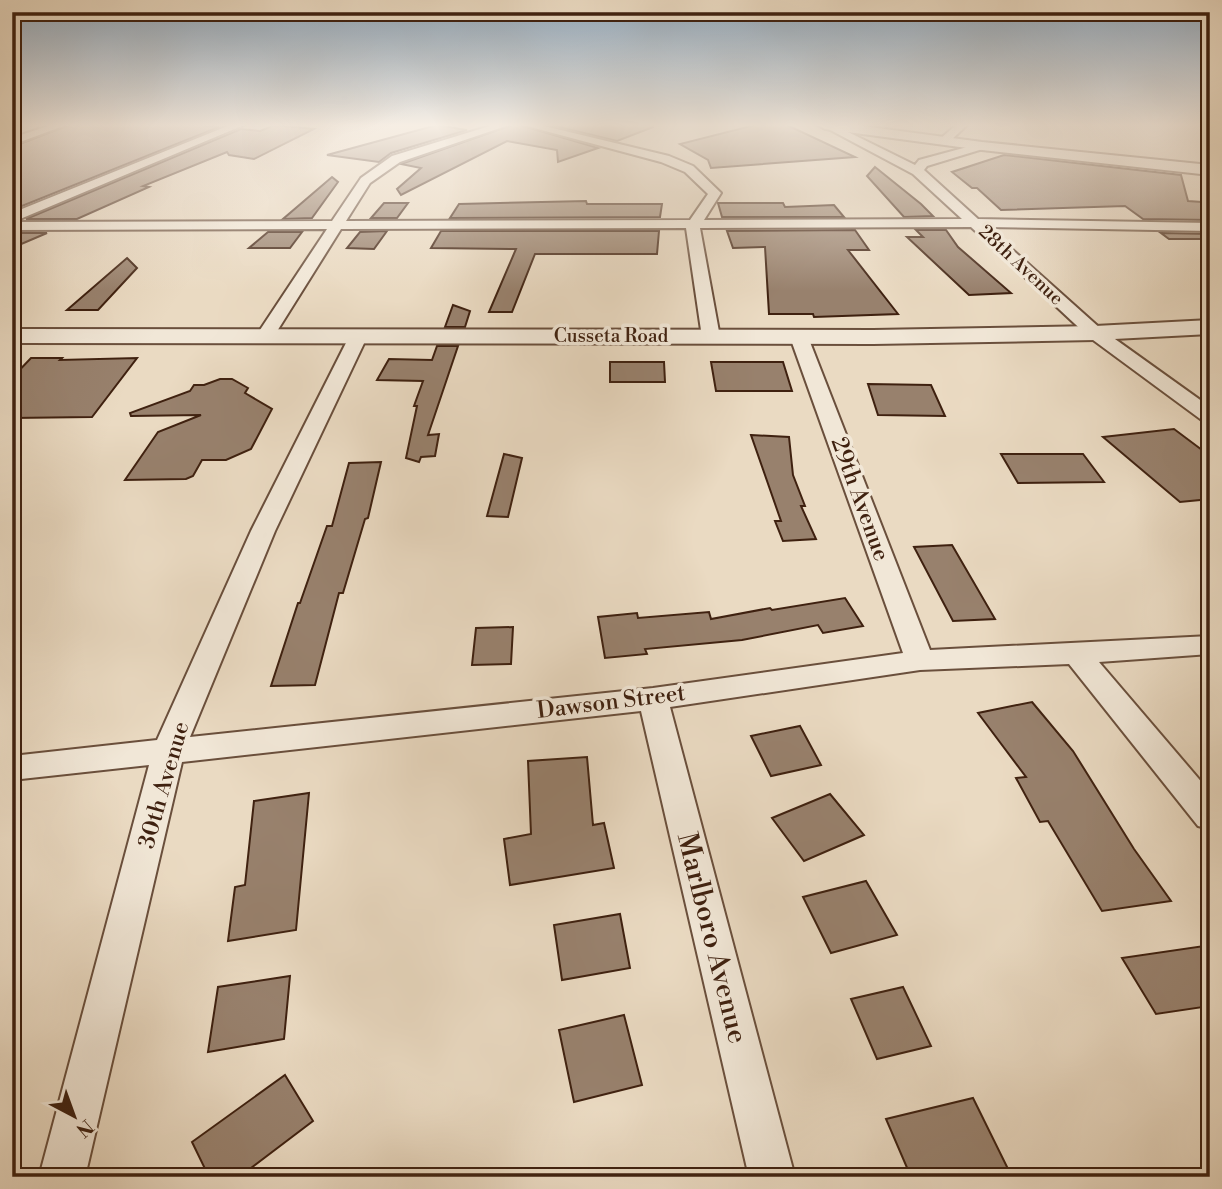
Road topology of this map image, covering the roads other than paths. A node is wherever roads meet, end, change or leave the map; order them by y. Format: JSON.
{"nodes":[{"id":1,"x":104,"y":180,"type":"edge"},
{"id":2,"x":366,"y":180,"type":"edge"},
{"id":3,"x":701,"y":180,"type":"edge"},
{"id":4,"x":928,"y":180,"type":"edge"},
{"id":5,"x":12,"y":218,"type":"edge"},
{"id":6,"x":337,"y":223,"type":"junction"},
{"id":7,"x":976,"y":223,"type":"junction"},
{"id":8,"x":12,"y":226,"type":"edge"},
{"id":9,"x":693,"y":226,"type":"junction"},
{"id":10,"x":1210,"y":228,"type":"edge"},
{"id":11,"x":1210,"y":327,"type":"edge"},
{"id":12,"x":1095,"y":333,"type":"junction"},
{"id":13,"x":12,"y":336,"type":"edge"},
{"id":14,"x":265,"y":336,"type":"junction"},
{"id":15,"x":358,"y":337,"type":"junction"},
{"id":16,"x":711,"y":337,"type":"junction"},
{"id":17,"x":799,"y":337,"type":"junction"},
{"id":18,"x":1210,"y":417,"type":"edge"},
{"id":19,"x":1210,"y":645,"type":"edge"},
{"id":20,"x":1077,"y":654,"type":"junction"},
{"id":21,"x":920,"y":660,"type":"junction"},
{"id":22,"x":653,"y":699,"type":"junction"},
{"id":23,"x":169,"y":749,"type":"junction"},
{"id":24,"x":12,"y":768,"type":"edge"},
{"id":25,"x":1210,"y":816,"type":"edge"},
{"id":26,"x":62,"y":1177,"type":"edge"},
{"id":27,"x":772,"y":1177,"type":"edge"}],
"edges":[{"from":1,"to":5,"type":"street"},
{"from":2,"to":6,"type":"street"},
{"from":3,"to":9,"type":"street"},
{"from":4,"to":7,"type":"street","name":"28th Avenue"},
{"from":6,"to":8,"type":"street"},
{"from":6,"to":9,"type":"street"},
{"from":6,"to":14,"type":"street"},
{"from":7,"to":9,"type":"street"},
{"from":7,"to":10,"type":"street"},
{"from":7,"to":12,"type":"street","name":"28th Avenue"},
{"from":9,"to":16,"type":"street"},
{"from":11,"to":12,"type":"street","name":"Cusseta Road"},
{"from":12,"to":17,"type":"street","name":"Cusseta Road"},
{"from":12,"to":18,"type":"street","name":"28th Avenue"},
{"from":13,"to":14,"type":"street","name":"Cusseta Road"},
{"from":14,"to":15,"type":"street","name":"Cusseta Road"},
{"from":15,"to":16,"type":"street","name":"Cusseta Road"},
{"from":15,"to":23,"type":"street","name":"30th Avenue"},
{"from":16,"to":17,"type":"street","name":"Cusseta Road"},
{"from":17,"to":21,"type":"street","name":"29th Avenue"},
{"from":19,"to":20,"type":"street","name":"Dawson Street"},
{"from":20,"to":21,"type":"street","name":"Dawson Street"},
{"from":20,"to":25,"type":"street"},
{"from":21,"to":22,"type":"street","name":"Dawson Street"},
{"from":22,"to":23,"type":"street","name":"Dawson Street"},
{"from":22,"to":27,"type":"street","name":"Marlboro Avenue"},
{"from":23,"to":24,"type":"street","name":"Dawson Street"},
{"from":23,"to":26,"type":"street","name":"30th Avenue"}]}
